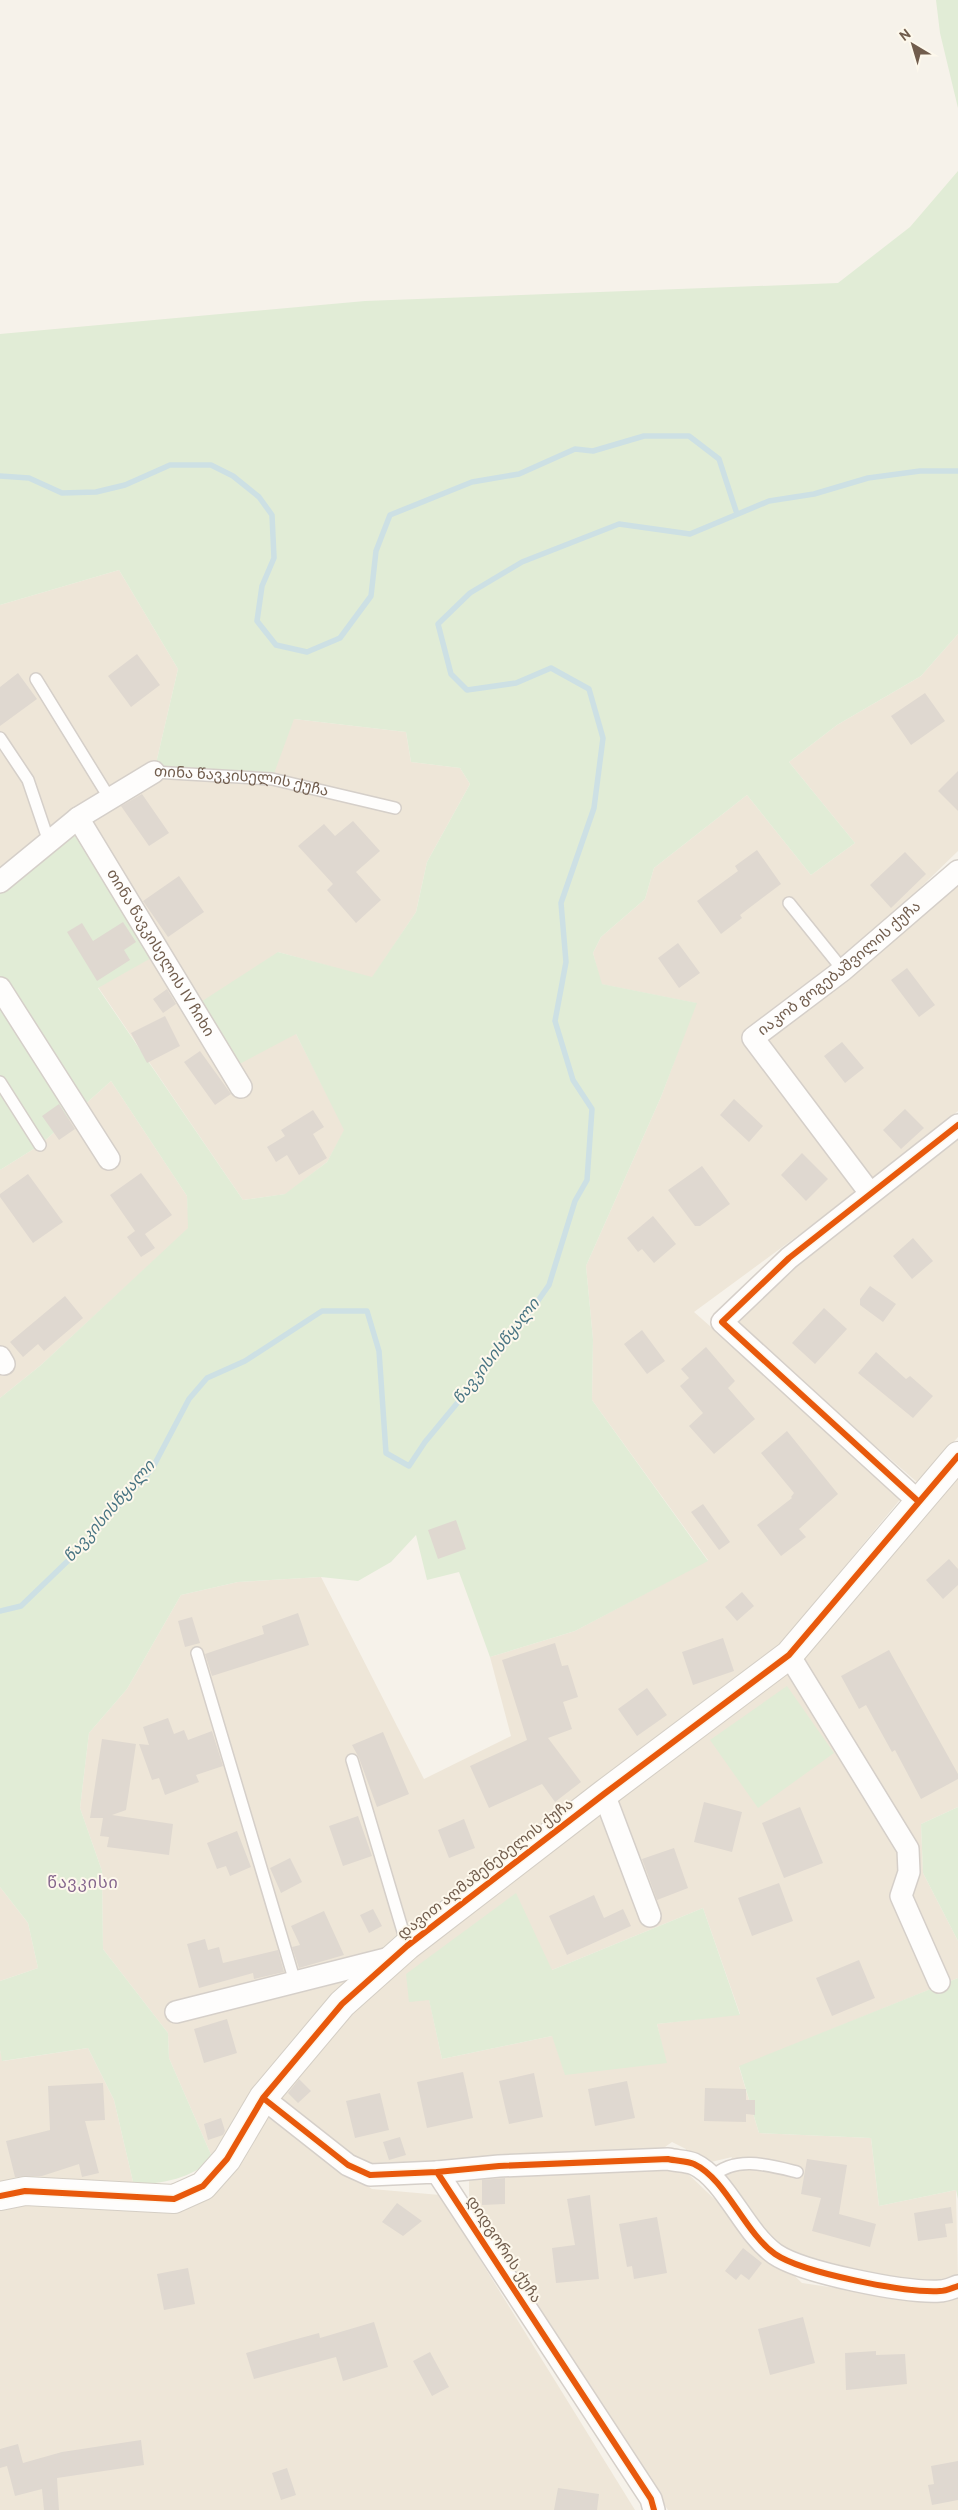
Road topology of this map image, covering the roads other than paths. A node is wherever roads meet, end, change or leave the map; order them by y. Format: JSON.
{"nodes":[{"id":1,"x":36,"y":679,"type":"dead end"},
{"id":2,"x":0,"y":738,"type":"edge"},
{"id":3,"x":154,"y":772,"type":"joint"},
{"id":4,"x":110,"y":799,"type":"junction"},
{"id":5,"x":395,"y":808,"type":"dead end"},
{"id":6,"x":78,"y":818,"type":"junction"},
{"id":7,"x":49,"y":842,"type":"junction"},
{"id":8,"x":958,"y":870,"type":"edge"},
{"id":9,"x":0,"y":882,"type":"edge"},
{"id":10,"x":790,"y":903,"type":"dead end"},
{"id":11,"x":843,"y":970,"type":"junction"},
{"id":12,"x":0,"y":988,"type":"edge"},
{"id":13,"x":0,"y":1082,"type":"edge"},
{"id":14,"x":241,"y":1087,"type":"dead end"},
{"id":15,"x":958,"y":1125,"type":"edge"},
{"id":16,"x":40,"y":1145,"type":"dead end"},
{"id":17,"x":109,"y":1159,"type":"dead end"},
{"id":18,"x":870,"y":1193,"type":"junction"},
{"id":19,"x":958,"y":1456,"type":"edge"},
{"id":20,"x":919,"y":1502,"type":"junction"},
{"id":21,"x":197,"y":1653,"type":"dead end"},
{"id":22,"x":789,"y":1655,"type":"junction"},
{"id":23,"x":352,"y":1760,"type":"dead end"},
{"id":24,"x":604,"y":1794,"type":"junction"},
{"id":25,"x":650,"y":1916,"type":"dead end"},
{"id":26,"x":401,"y":1951,"type":"junction"},
{"id":27,"x":295,"y":1982,"type":"junction"},
{"id":28,"x":939,"y":1982,"type":"dead end"},
{"id":29,"x":176,"y":2012,"type":"dead end"},
{"id":30,"x":263,"y":2098,"type":"junction"},
{"id":31,"x":437,"y":2172,"type":"junction"},
{"id":32,"x":797,"y":2172,"type":"dead end"},
{"id":33,"x":712,"y":2177,"type":"junction"},
{"id":34,"x":0,"y":2196,"type":"edge"},
{"id":35,"x":958,"y":2286,"type":"edge"},
{"id":36,"x":654,"y":2510,"type":"edge"}],
"edges":[{"from":1,"to":4,"type":"lane"},
{"from":2,"to":7,"type":"lane"},
{"from":3,"to":4,"type":"street","name":"თინა წავკისელის ქუჩა"},
{"from":3,"to":5,"type":"lane","name":"თინა წავკისელის ქუჩა"},
{"from":4,"to":6,"type":"street","name":"თინა წავკისელის ქუჩა"},
{"from":6,"to":7,"type":"street","name":"თინა წავკისელის ქუჩა"},
{"from":6,"to":14,"type":"street","name":"თინა წავკისელის IV ჩიხი"},
{"from":7,"to":9,"type":"street","name":"თინა წავკისელის ქუჩა"},
{"from":8,"to":11,"type":"street","name":"იაკობ გოგებაშვილის ქუჩა"},
{"from":10,"to":11,"type":"lane"},
{"from":11,"to":18,"type":"street","name":"იაკობ გოგებაშვილის ქუჩა"},
{"from":12,"to":17,"type":"street"},
{"from":13,"to":16,"type":"lane"},
{"from":15,"to":18,"type":"street"},
{"from":18,"to":20,"type":"street"},
{"from":19,"to":20,"type":"street","name":"დავით აღმაშენებელის ქუჩა"},
{"from":20,"to":22,"type":"street","name":"დავით აღმაშენებელის ქუჩა"},
{"from":21,"to":27,"type":"lane"},
{"from":22,"to":24,"type":"street","name":"დავით აღმაშენებელის ქუჩა"},
{"from":22,"to":28,"type":"street"},
{"from":23,"to":26,"type":"lane"},
{"from":24,"to":25,"type":"street"},
{"from":24,"to":26,"type":"street","name":"დავით აღმაშენებელის ქუჩა"},
{"from":26,"to":27,"type":"street"},
{"from":26,"to":30,"type":"street","name":"დავით აღმაშენებელის ქუჩა"},
{"from":27,"to":29,"type":"street"},
{"from":30,"to":31,"type":"street"},
{"from":30,"to":34,"type":"street","name":"დავით აღმაშენებელის ქუჩა"},
{"from":31,"to":33,"type":"street"},
{"from":31,"to":36,"type":"street","name":"დიდგორის ქუჩა"},
{"from":32,"to":33,"type":"lane"},
{"from":33,"to":35,"type":"street"}]}
